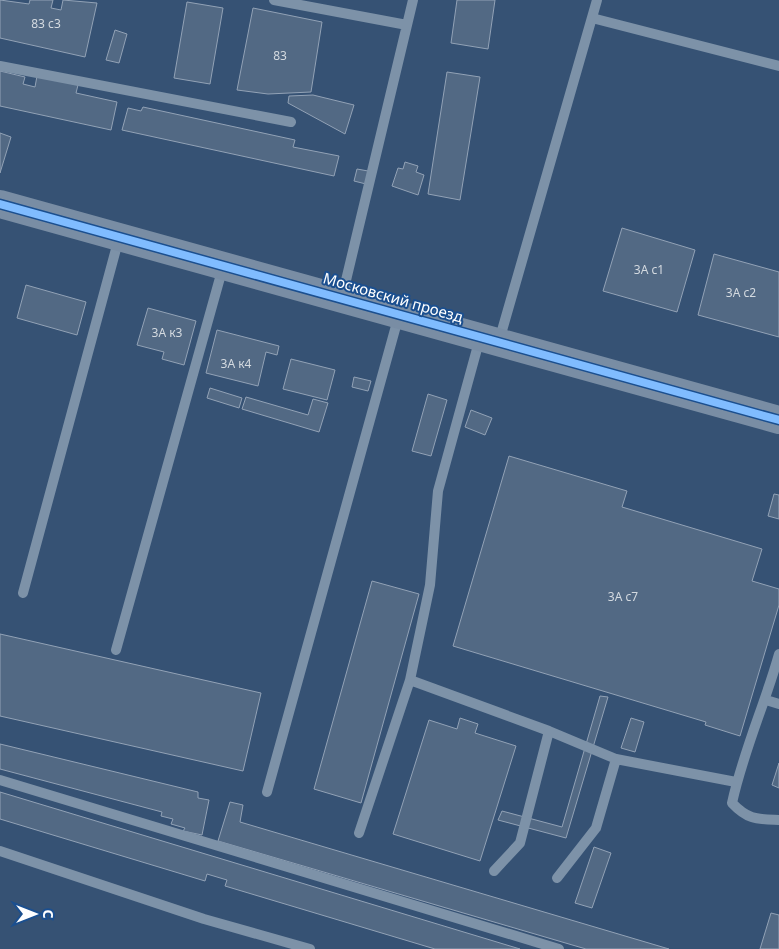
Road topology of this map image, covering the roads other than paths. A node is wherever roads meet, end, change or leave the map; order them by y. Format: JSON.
{"nodes":[{"id":1,"x":274,"y":0,"type":"edge"},
{"id":2,"x":413,"y":0,"type":"edge"},
{"id":3,"x":597,"y":0,"type":"edge"},
{"id":4,"x":592,"y":18,"type":"junction"},
{"id":5,"x":407,"y":25,"type":"junction"},
{"id":6,"x":0,"y":66,"type":"edge"},
{"id":7,"x":779,"y":66,"type":"edge"},
{"id":8,"x":291,"y":122,"type":"dead end"},
{"id":9,"x":0,"y":204,"type":"edge"},
{"id":10,"x":119,"y":237,"type":"junction"},
{"id":11,"x":224,"y":266,"type":"junction"},
{"id":12,"x":342,"y":297,"type":"junction"},
{"id":13,"x":399,"y":314,"type":"junction"},
{"id":14,"x":489,"y":340,"type":"junction"},
{"id":15,"x":779,"y":420,"type":"edge"},
{"id":16,"x":23,"y":594,"type":"dead end"},
{"id":17,"x":116,"y":650,"type":"dead end"},
{"id":18,"x":779,"y":654,"type":"edge"},
{"id":19,"x":410,"y":680,"type":"junction"},
{"id":20,"x":766,"y":700,"type":"junction"},
{"id":21,"x":779,"y":704,"type":"edge"},
{"id":22,"x":549,"y":730,"type":"junction"},
{"id":23,"x":616,"y":759,"type":"junction"},
{"id":24,"x":0,"y":780,"type":"edge"},
{"id":25,"x":736,"y":782,"type":"junction"},
{"id":26,"x":267,"y":792,"type":"dead end"},
{"id":27,"x":779,"y":820,"type":"edge"},
{"id":28,"x":360,"y":833,"type":"dead end"},
{"id":29,"x":0,"y":851,"type":"edge"},
{"id":30,"x":494,"y":871,"type":"dead end"},
{"id":31,"x":557,"y":878,"type":"dead end"},
{"id":32,"x":310,"y":949,"type":"edge"},
{"id":33,"x":559,"y":949,"type":"edge"}],
"edges":[{"from":1,"to":5,"type":"lane"},
{"from":2,"to":5,"type":"lane"},
{"from":3,"to":4,"type":"lane"},
{"from":4,"to":7,"type":"lane"},
{"from":4,"to":14,"type":"lane"},
{"from":5,"to":12,"type":"lane"},
{"from":6,"to":8,"type":"lane"},
{"from":9,"to":10,"type":"street","name":"Московский проезд"},
{"from":10,"to":11,"type":"street","name":"Московский проезд"},
{"from":10,"to":16,"type":"lane"},
{"from":11,"to":12,"type":"street","name":"Московский проезд"},
{"from":11,"to":17,"type":"lane"},
{"from":12,"to":13,"type":"street","name":"Московский проезд"},
{"from":13,"to":14,"type":"street","name":"Московский проезд"},
{"from":13,"to":26,"type":"lane"},
{"from":14,"to":15,"type":"street","name":"Московский проезд"},
{"from":14,"to":19,"type":"lane"},
{"from":18,"to":20,"type":"lane"},
{"from":19,"to":22,"type":"lane"},
{"from":19,"to":28,"type":"lane"},
{"from":20,"to":21,"type":"lane"},
{"from":20,"to":25,"type":"lane"},
{"from":22,"to":23,"type":"lane"},
{"from":22,"to":30,"type":"lane"},
{"from":23,"to":25,"type":"lane"},
{"from":23,"to":31,"type":"lane"},
{"from":24,"to":33,"type":"lane"},
{"from":25,"to":27,"type":"lane"},
{"from":29,"to":32,"type":"lane"}]}
